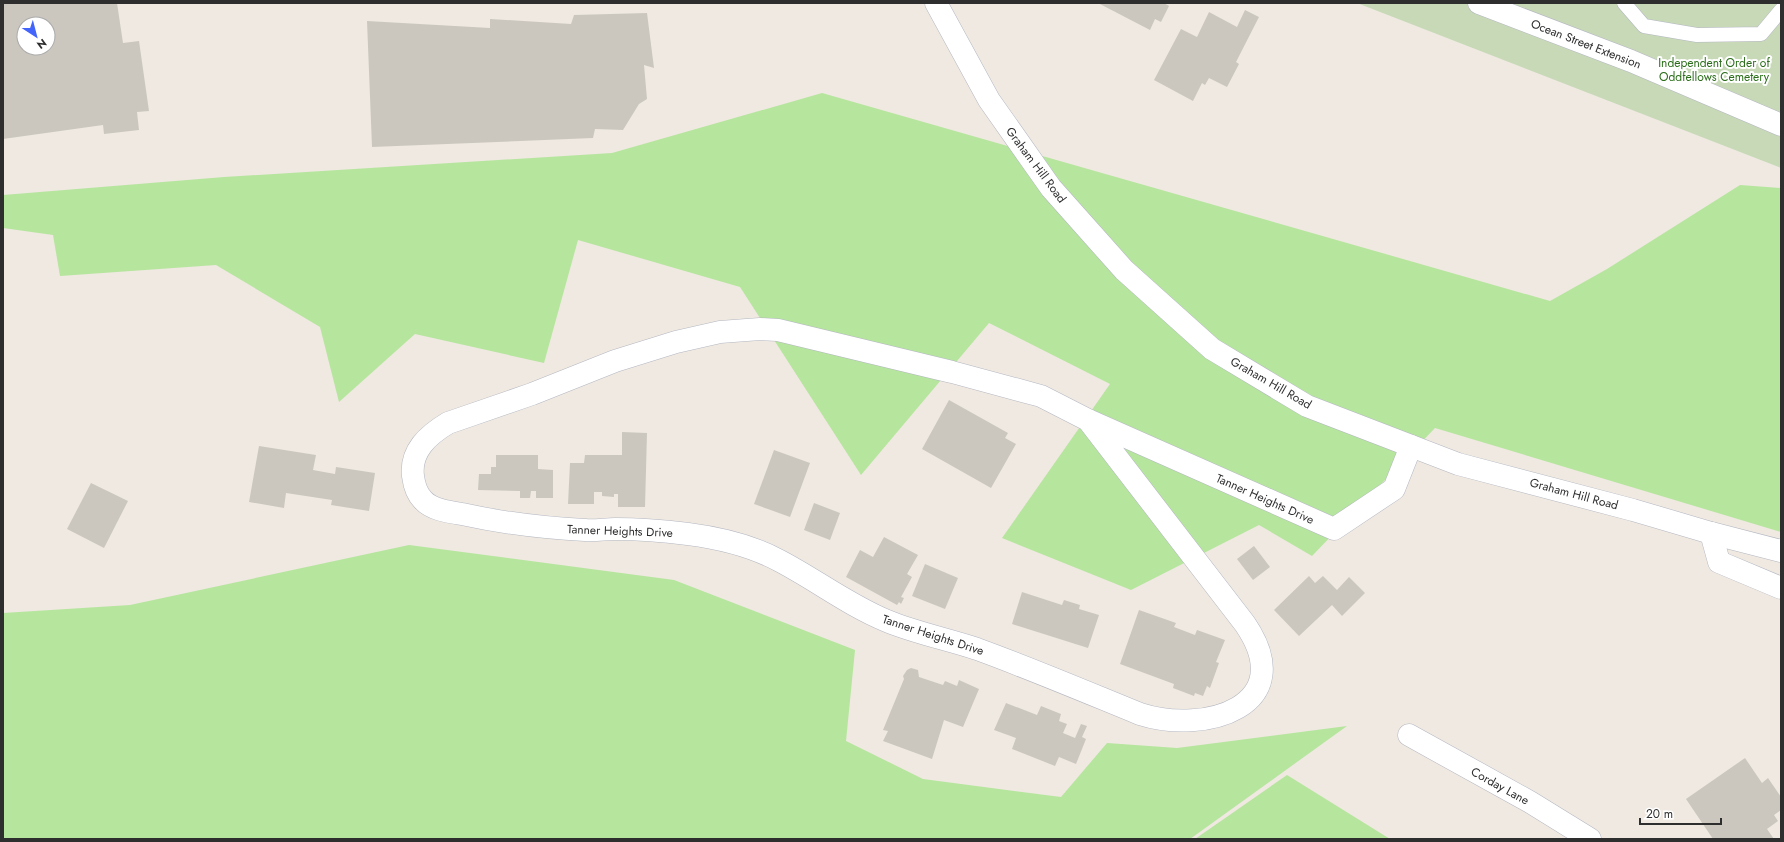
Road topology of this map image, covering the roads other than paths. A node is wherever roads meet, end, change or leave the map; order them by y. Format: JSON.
{"nodes":[{"id":1,"x":936,"y":3,"type":"edge"},
{"id":2,"x":1479,"y":3,"type":"edge"},
{"id":3,"x":1624,"y":3,"type":"edge"},
{"id":4,"x":1781,"y":10,"type":"edge"},
{"id":5,"x":1781,"y":125,"type":"edge"},
{"id":6,"x":1088,"y":420,"type":"junction"},
{"id":7,"x":1411,"y":446,"type":"junction"},
{"id":8,"x":1711,"y":533,"type":"junction"},
{"id":9,"x":1781,"y":551,"type":"edge"},
{"id":10,"x":1781,"y":588,"type":"edge"},
{"id":11,"x":1409,"y":735,"type":"dead end"},
{"id":12,"x":1590,"y":839,"type":"edge"}],
"edges":[{"from":1,"to":7,"type":"street","name":"Graham Hill Road"},
{"from":2,"to":5,"type":"street","name":"Ocean Street Extension"},
{"from":3,"to":4,"type":"lane"},
{"from":6,"to":6,"type":"street","name":"Tanner Heights Drive"},
{"from":6,"to":7,"type":"street","name":"Tanner Heights Drive"},
{"from":7,"to":8,"type":"street","name":"Graham Hill Road"},
{"from":8,"to":9,"type":"street","name":"Graham Hill Road"},
{"from":8,"to":10,"type":"street"},
{"from":11,"to":12,"type":"street","name":"Corday Lane"}]}
